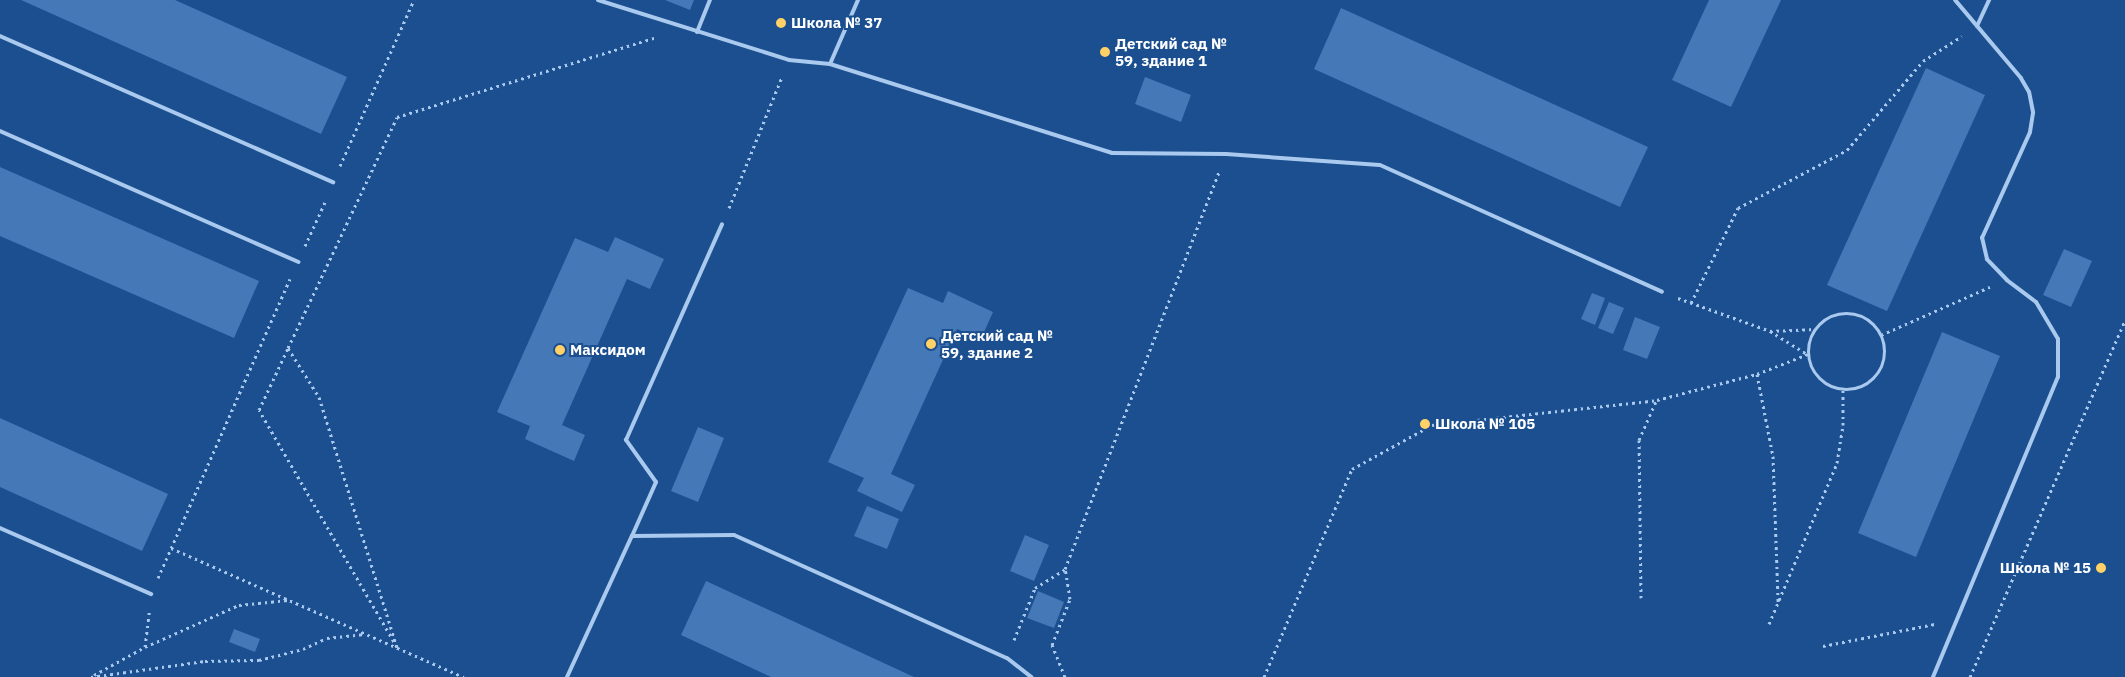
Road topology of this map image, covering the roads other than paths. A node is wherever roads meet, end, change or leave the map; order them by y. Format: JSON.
{"nodes":[{"id":1,"x":598,"y":0,"type":"edge"},
{"id":2,"x":710,"y":0,"type":"edge"},
{"id":3,"x":858,"y":0,"type":"edge"},
{"id":4,"x":1955,"y":0,"type":"edge"},
{"id":5,"x":1989,"y":0,"type":"edge"},
{"id":6,"x":1977,"y":26,"type":"junction"},
{"id":7,"x":697,"y":32,"type":"junction"},
{"id":8,"x":0,"y":36,"type":"edge"},
{"id":9,"x":830,"y":64,"type":"junction"},
{"id":10,"x":0,"y":131,"type":"edge"},
{"id":11,"x":333,"y":182,"type":"road end"},
{"id":12,"x":722,"y":224,"type":"road end"},
{"id":13,"x":298,"y":262,"type":"road end"},
{"id":14,"x":1662,"y":292,"type":"road end"},
{"id":15,"x":0,"y":528,"type":"edge"},
{"id":16,"x":632,"y":536,"type":"junction"},
{"id":17,"x":151,"y":594,"type":"road end"},
{"id":18,"x":567,"y":677,"type":"edge"},
{"id":19,"x":1030,"y":677,"type":"edge"},
{"id":20,"x":1933,"y":677,"type":"edge"}],
"edges":[{"from":1,"to":7,"type":"lane"},
{"from":2,"to":7,"type":"lane"},
{"from":3,"to":9,"type":"lane"},
{"from":4,"to":6,"type":"lane"},
{"from":5,"to":6,"type":"lane"},
{"from":6,"to":20,"type":"lane"},
{"from":7,"to":9,"type":"lane"},
{"from":8,"to":11,"type":"lane"},
{"from":9,"to":14,"type":"lane"},
{"from":10,"to":13,"type":"lane"},
{"from":12,"to":16,"type":"lane"},
{"from":15,"to":17,"type":"lane"},
{"from":16,"to":18,"type":"lane"},
{"from":16,"to":19,"type":"lane"}]}
